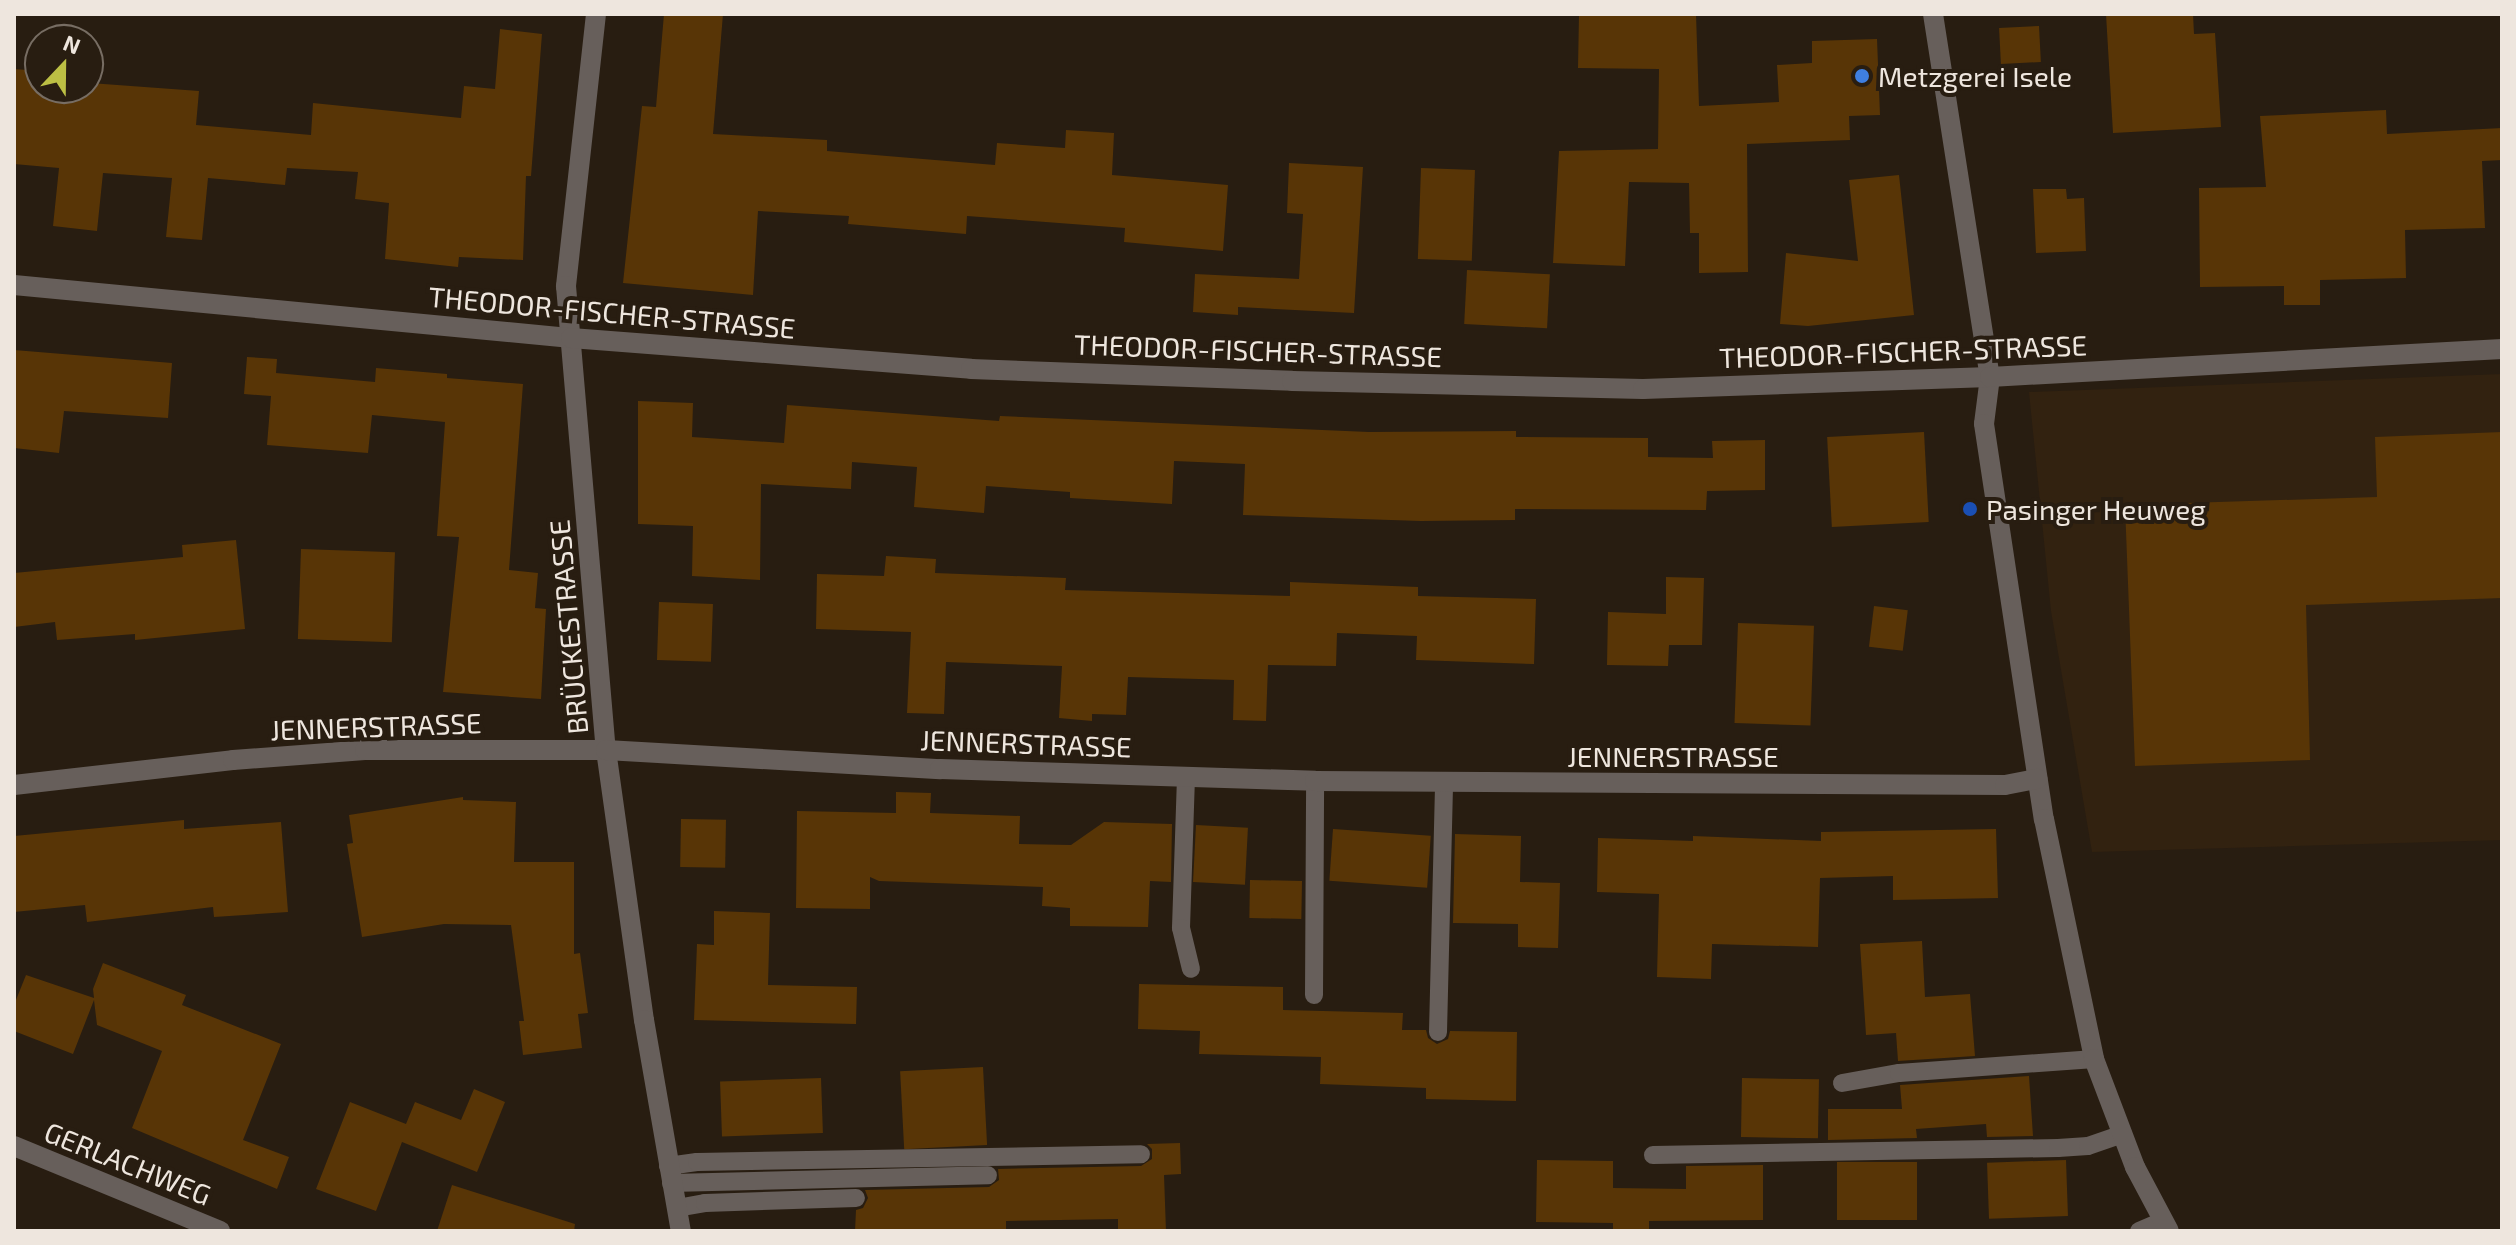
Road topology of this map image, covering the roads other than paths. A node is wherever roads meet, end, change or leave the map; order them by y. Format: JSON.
{"nodes":[{"id":1,"x":596,"y":14,"type":"edge"},
{"id":2,"x":1933,"y":14,"type":"edge"},
{"id":3,"x":14,"y":285,"type":"edge"},
{"id":4,"x":571,"y":338,"type":"junction"},
{"id":5,"x":2502,"y":349,"type":"edge"},
{"id":6,"x":1990,"y":377,"type":"junction"},
{"id":7,"x":606,"y":750,"type":"junction"},
{"id":8,"x":1186,"y":777,"type":"junction"},
{"id":9,"x":2037,"y":779,"type":"junction"},
{"id":10,"x":1315,"y":781,"type":"junction"},
{"id":11,"x":1444,"y":783,"type":"junction"},
{"id":12,"x":14,"y":785,"type":"edge"},
{"id":13,"x":1191,"y":969,"type":"dead end"},
{"id":14,"x":1314,"y":995,"type":"dead end"},
{"id":15,"x":1438,"y":1032,"type":"dead end"},
{"id":16,"x":2094,"y":1059,"type":"junction"},
{"id":17,"x":1842,"y":1083,"type":"dead end"},
{"id":18,"x":2122,"y":1134,"type":"junction"},
{"id":19,"x":14,"y":1146,"type":"edge"},
{"id":20,"x":1141,"y":1154,"type":"dead end"},
{"id":21,"x":1653,"y":1155,"type":"dead end"},
{"id":22,"x":670,"y":1174,"type":"junction"},
{"id":23,"x":988,"y":1175,"type":"dead end"},
{"id":24,"x":856,"y":1198,"type":"dead end"},
{"id":25,"x":677,"y":1208,"type":"junction"},
{"id":26,"x":2166,"y":1226,"type":"edge"},
{"id":27,"x":220,"y":1231,"type":"edge"},
{"id":28,"x":681,"y":1231,"type":"edge"},
{"id":29,"x":2139,"y":1231,"type":"edge"}],
"edges":[{"from":1,"to":4,"type":"street","name":"BRÜCKESTRASSE"},
{"from":2,"to":6,"type":"street"},
{"from":3,"to":4,"type":"street","name":"THEODOR-FISCHER-STRASSE"},
{"from":4,"to":6,"type":"street","name":"THEODOR-FISCHER-STRASSE"},
{"from":4,"to":7,"type":"street","name":"BRÜCKESTRASSE"},
{"from":5,"to":6,"type":"street","name":"THEODOR-FISCHER-STRASSE"},
{"from":6,"to":9,"type":"street"},
{"from":7,"to":8,"type":"street","name":"JENNERSTRASSE"},
{"from":7,"to":12,"type":"street","name":"JENNERSTRASSE"},
{"from":7,"to":22,"type":"street","name":"BRÜCKESTRASSE"},
{"from":8,"to":10,"type":"street","name":"JENNERSTRASSE"},
{"from":8,"to":13,"type":"lane"},
{"from":9,"to":11,"type":"street","name":"JENNERSTRASSE"},
{"from":9,"to":16,"type":"street"},
{"from":10,"to":11,"type":"street","name":"JENNERSTRASSE"},
{"from":10,"to":14,"type":"lane"},
{"from":11,"to":15,"type":"lane"},
{"from":16,"to":17,"type":"lane"},
{"from":16,"to":18,"type":"street"},
{"from":18,"to":21,"type":"lane"},
{"from":18,"to":26,"type":"street"},
{"from":19,"to":27,"type":"street","name":"GERLACHWEG"},
{"from":20,"to":22,"type":"lane"},
{"from":22,"to":23,"type":"lane"},
{"from":22,"to":25,"type":"street","name":"BRÜCKESTRASSE"},
{"from":24,"to":25,"type":"lane"},
{"from":25,"to":28,"type":"street","name":"BRÜCKESTRASSE"},
{"from":26,"to":29,"type":"lane"}]}
